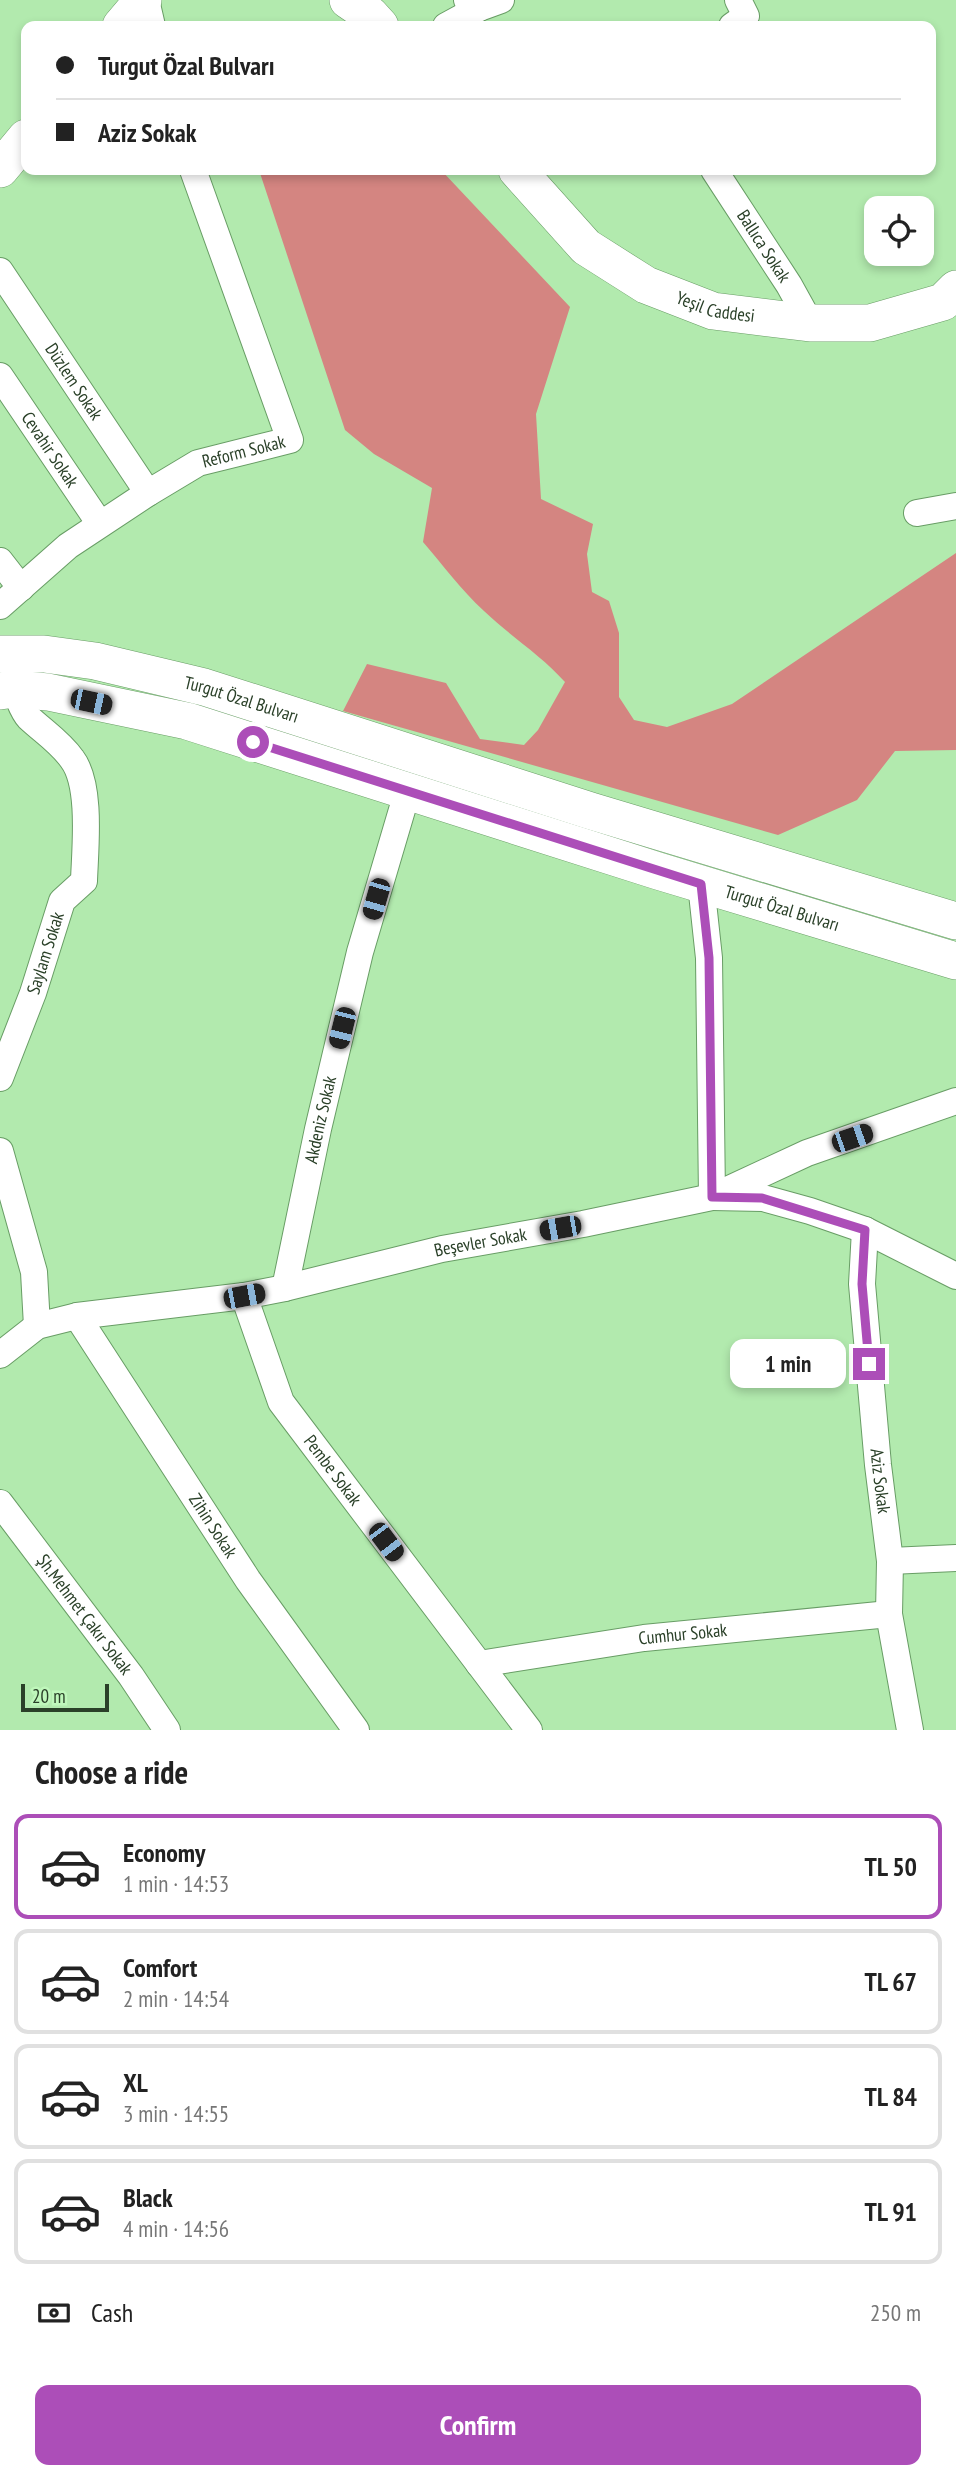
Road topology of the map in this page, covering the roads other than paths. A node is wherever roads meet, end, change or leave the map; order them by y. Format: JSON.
{"nodes":[{"id":1,"x":145,"y":0,"type":"edge"},
{"id":2,"x":738,"y":0,"type":"edge"},
{"id":3,"x":482,"y":3,"type":"edge"},
{"id":4,"x":126,"y":21,"type":"edge"},
{"id":5,"x":151,"y":21,"type":"edge"},
{"id":6,"x":454,"y":21,"type":"edge"},
{"id":7,"x":739,"y":21,"type":"edge"},
{"id":8,"x":21,"y":144,"type":"edge"},
{"id":9,"x":0,"y":169,"type":"edge"},
{"id":10,"x":195,"y":175,"type":"edge"},
{"id":11,"x":521,"y":175,"type":"edge"},
{"id":12,"x":717,"y":175,"type":"edge"},
{"id":13,"x":0,"y":271,"type":"edge"},
{"id":14,"x":956,"y":289,"type":"edge"},
{"id":15,"x":810,"y":323,"type":"junction"},
{"id":16,"x":0,"y":376,"type":"edge"},
{"id":17,"x":148,"y":493,"type":"junction"},
{"id":18,"x":956,"y":506,"type":"edge"},
{"id":19,"x":917,"y":513,"type":"dead end"},
{"id":20,"x":100,"y":524,"type":"junction"},
{"id":21,"x":0,"y":561,"type":"edge"},
{"id":22,"x":21,"y":588,"type":"junction"},
{"id":23,"x":0,"y":606,"type":"edge"},
{"id":24,"x":1,"y":651,"type":"edge"},
{"id":25,"x":7,"y":690,"type":"edge"},
{"id":26,"x":407,"y":793,"type":"junction"},
{"id":27,"x":701,"y":884,"type":"junction"},
{"id":28,"x":956,"y":921,"type":"edge"},
{"id":29,"x":956,"y":961,"type":"edge"},
{"id":30,"x":0,"y":1078,"type":"edge"},
{"id":31,"x":956,"y":1101,"type":"edge"},
{"id":32,"x":0,"y":1151,"type":"edge"},
{"id":33,"x":712,"y":1197,"type":"junction"},
{"id":34,"x":865,"y":1230,"type":"junction"},
{"id":35,"x":956,"y":1276,"type":"edge"},
{"id":36,"x":285,"y":1288,"type":"junction"},
{"id":37,"x":244,"y":1296,"type":"junction"},
{"id":38,"x":77,"y":1316,"type":"junction"},
{"id":39,"x":37,"y":1326,"type":"junction"},
{"id":40,"x":0,"y":1355,"type":"edge"},
{"id":41,"x":0,"y":1504,"type":"edge"},
{"id":42,"x":956,"y":1558,"type":"edge"},
{"id":43,"x":890,"y":1561,"type":"junction"},
{"id":44,"x":890,"y":1614,"type":"junction"},
{"id":45,"x":479,"y":1664,"type":"junction"},
{"id":46,"x":167,"y":1730,"type":"edge"},
{"id":47,"x":356,"y":1730,"type":"edge"},
{"id":48,"x":529,"y":1730,"type":"edge"},
{"id":49,"x":910,"y":1730,"type":"edge"}],
"edges":[{"from":1,"to":4,"type":"street"},
{"from":1,"to":5,"type":"street"},
{"from":2,"to":7,"type":"street"},
{"from":3,"to":6,"type":"street"},
{"from":8,"to":9,"type":"street"},
{"from":10,"to":17,"type":"street","name":"Reform Sokak"},
{"from":11,"to":15,"type":"street","name":"Yeşil Caddesi"},
{"from":12,"to":15,"type":"street","name":"Ballıca Sokak"},
{"from":13,"to":17,"type":"street","name":"Düzlem Sokak"},
{"from":14,"to":15,"type":"street","name":"Yeşil Caddesi"},
{"from":16,"to":20,"type":"street","name":"Cevahir Sokak"},
{"from":17,"to":20,"type":"street","name":"Reform Sokak"},
{"from":18,"to":19,"type":"street"},
{"from":20,"to":22,"type":"street","name":"Reform Sokak"},
{"from":21,"to":22,"type":"street"},
{"from":22,"to":23,"type":"street","name":"Reform Sokak"},
{"from":24,"to":28,"type":"street","name":"Turgut Özal Bulvarı"},
{"from":25,"to":26,"type":"street","name":"Turgut Özal Bulvarı"},
{"from":25,"to":30,"type":"street","name":"Saylam Sokak"},
{"from":26,"to":27,"type":"street","name":"Turgut Özal Bulvarı"},
{"from":26,"to":36,"type":"street","name":"Akdeniz Sokak"},
{"from":27,"to":29,"type":"street","name":"Turgut Özal Bulvarı"},
{"from":27,"to":33,"type":"street"},
{"from":31,"to":33,"type":"street","name":"Beşevler Sokak"},
{"from":32,"to":39,"type":"street"},
{"from":33,"to":34,"type":"street"},
{"from":33,"to":36,"type":"street","name":"Beşevler Sokak"},
{"from":34,"to":35,"type":"street"},
{"from":34,"to":43,"type":"street","name":"Aziz Sokak"},
{"from":36,"to":37,"type":"street","name":"Beşevler Sokak"},
{"from":37,"to":38,"type":"street","name":"Beşevler Sokak"},
{"from":37,"to":45,"type":"street","name":"Pembe Sokak"},
{"from":38,"to":39,"type":"street","name":"Beşevler Sokak"},
{"from":38,"to":47,"type":"street","name":"Zihin Sokak"},
{"from":39,"to":40,"type":"street","name":"Beşevler Sokak"},
{"from":41,"to":46,"type":"street","name":"Şh.Mehmet Çakır Sokak"},
{"from":42,"to":43,"type":"street"},
{"from":43,"to":44,"type":"street","name":"Aziz Sokak"},
{"from":44,"to":45,"type":"street","name":"Cumhur Sokak"},
{"from":44,"to":49,"type":"street","name":"Aziz Sokak"},
{"from":45,"to":48,"type":"street","name":"Pembe Sokak"}]}
